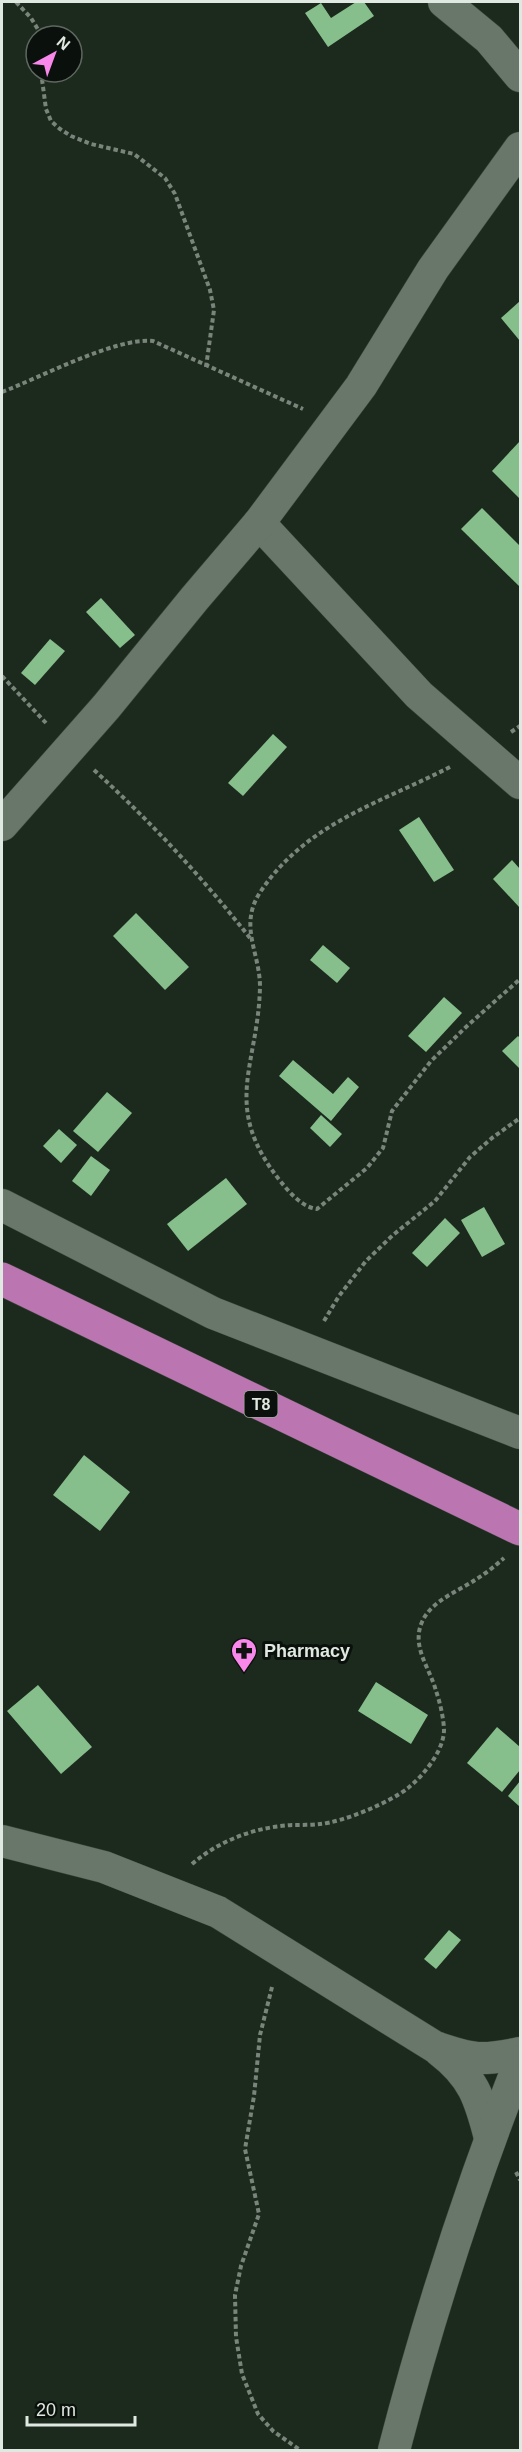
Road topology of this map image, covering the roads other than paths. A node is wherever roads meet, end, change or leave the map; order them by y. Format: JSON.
{"nodes":[{"id":1,"x":444,"y":2,"type":"edge"},
{"id":2,"x":520,"y":76,"type":"edge"},
{"id":3,"x":520,"y":148,"type":"edge"},
{"id":4,"x":259,"y":523,"type":"junction"},
{"id":5,"x":520,"y":783,"type":"edge"},
{"id":6,"x":2,"y":825,"type":"edge"},
{"id":7,"x":2,"y":1205,"type":"edge"},
{"id":8,"x":2,"y":1279,"type":"edge"},
{"id":9,"x":520,"y":1433,"type":"edge"},
{"id":10,"x":516,"y":1541,"type":"edge"},
{"id":11,"x":2,"y":1841,"type":"edge"},
{"id":12,"x":435,"y":2047,"type":"junction"},
{"id":13,"x":520,"y":2053,"type":"edge"},
{"id":14,"x":520,"y":2061,"type":"edge"},
{"id":15,"x":490,"y":2138,"type":"junction"},
{"id":16,"x":394,"y":2451,"type":"edge"}],
"edges":[{"from":1,"to":2,"type":"street"},
{"from":3,"to":4,"type":"street"},
{"from":4,"to":5,"type":"street"},
{"from":4,"to":6,"type":"street"},
{"from":7,"to":9,"type":"street"},
{"from":8,"to":10,"type":"highway","number":"T8"},
{"from":11,"to":12,"type":"street"},
{"from":12,"to":13,"type":"street"},
{"from":12,"to":15,"type":"street"},
{"from":14,"to":15,"type":"street"},
{"from":15,"to":16,"type":"street"}]}
